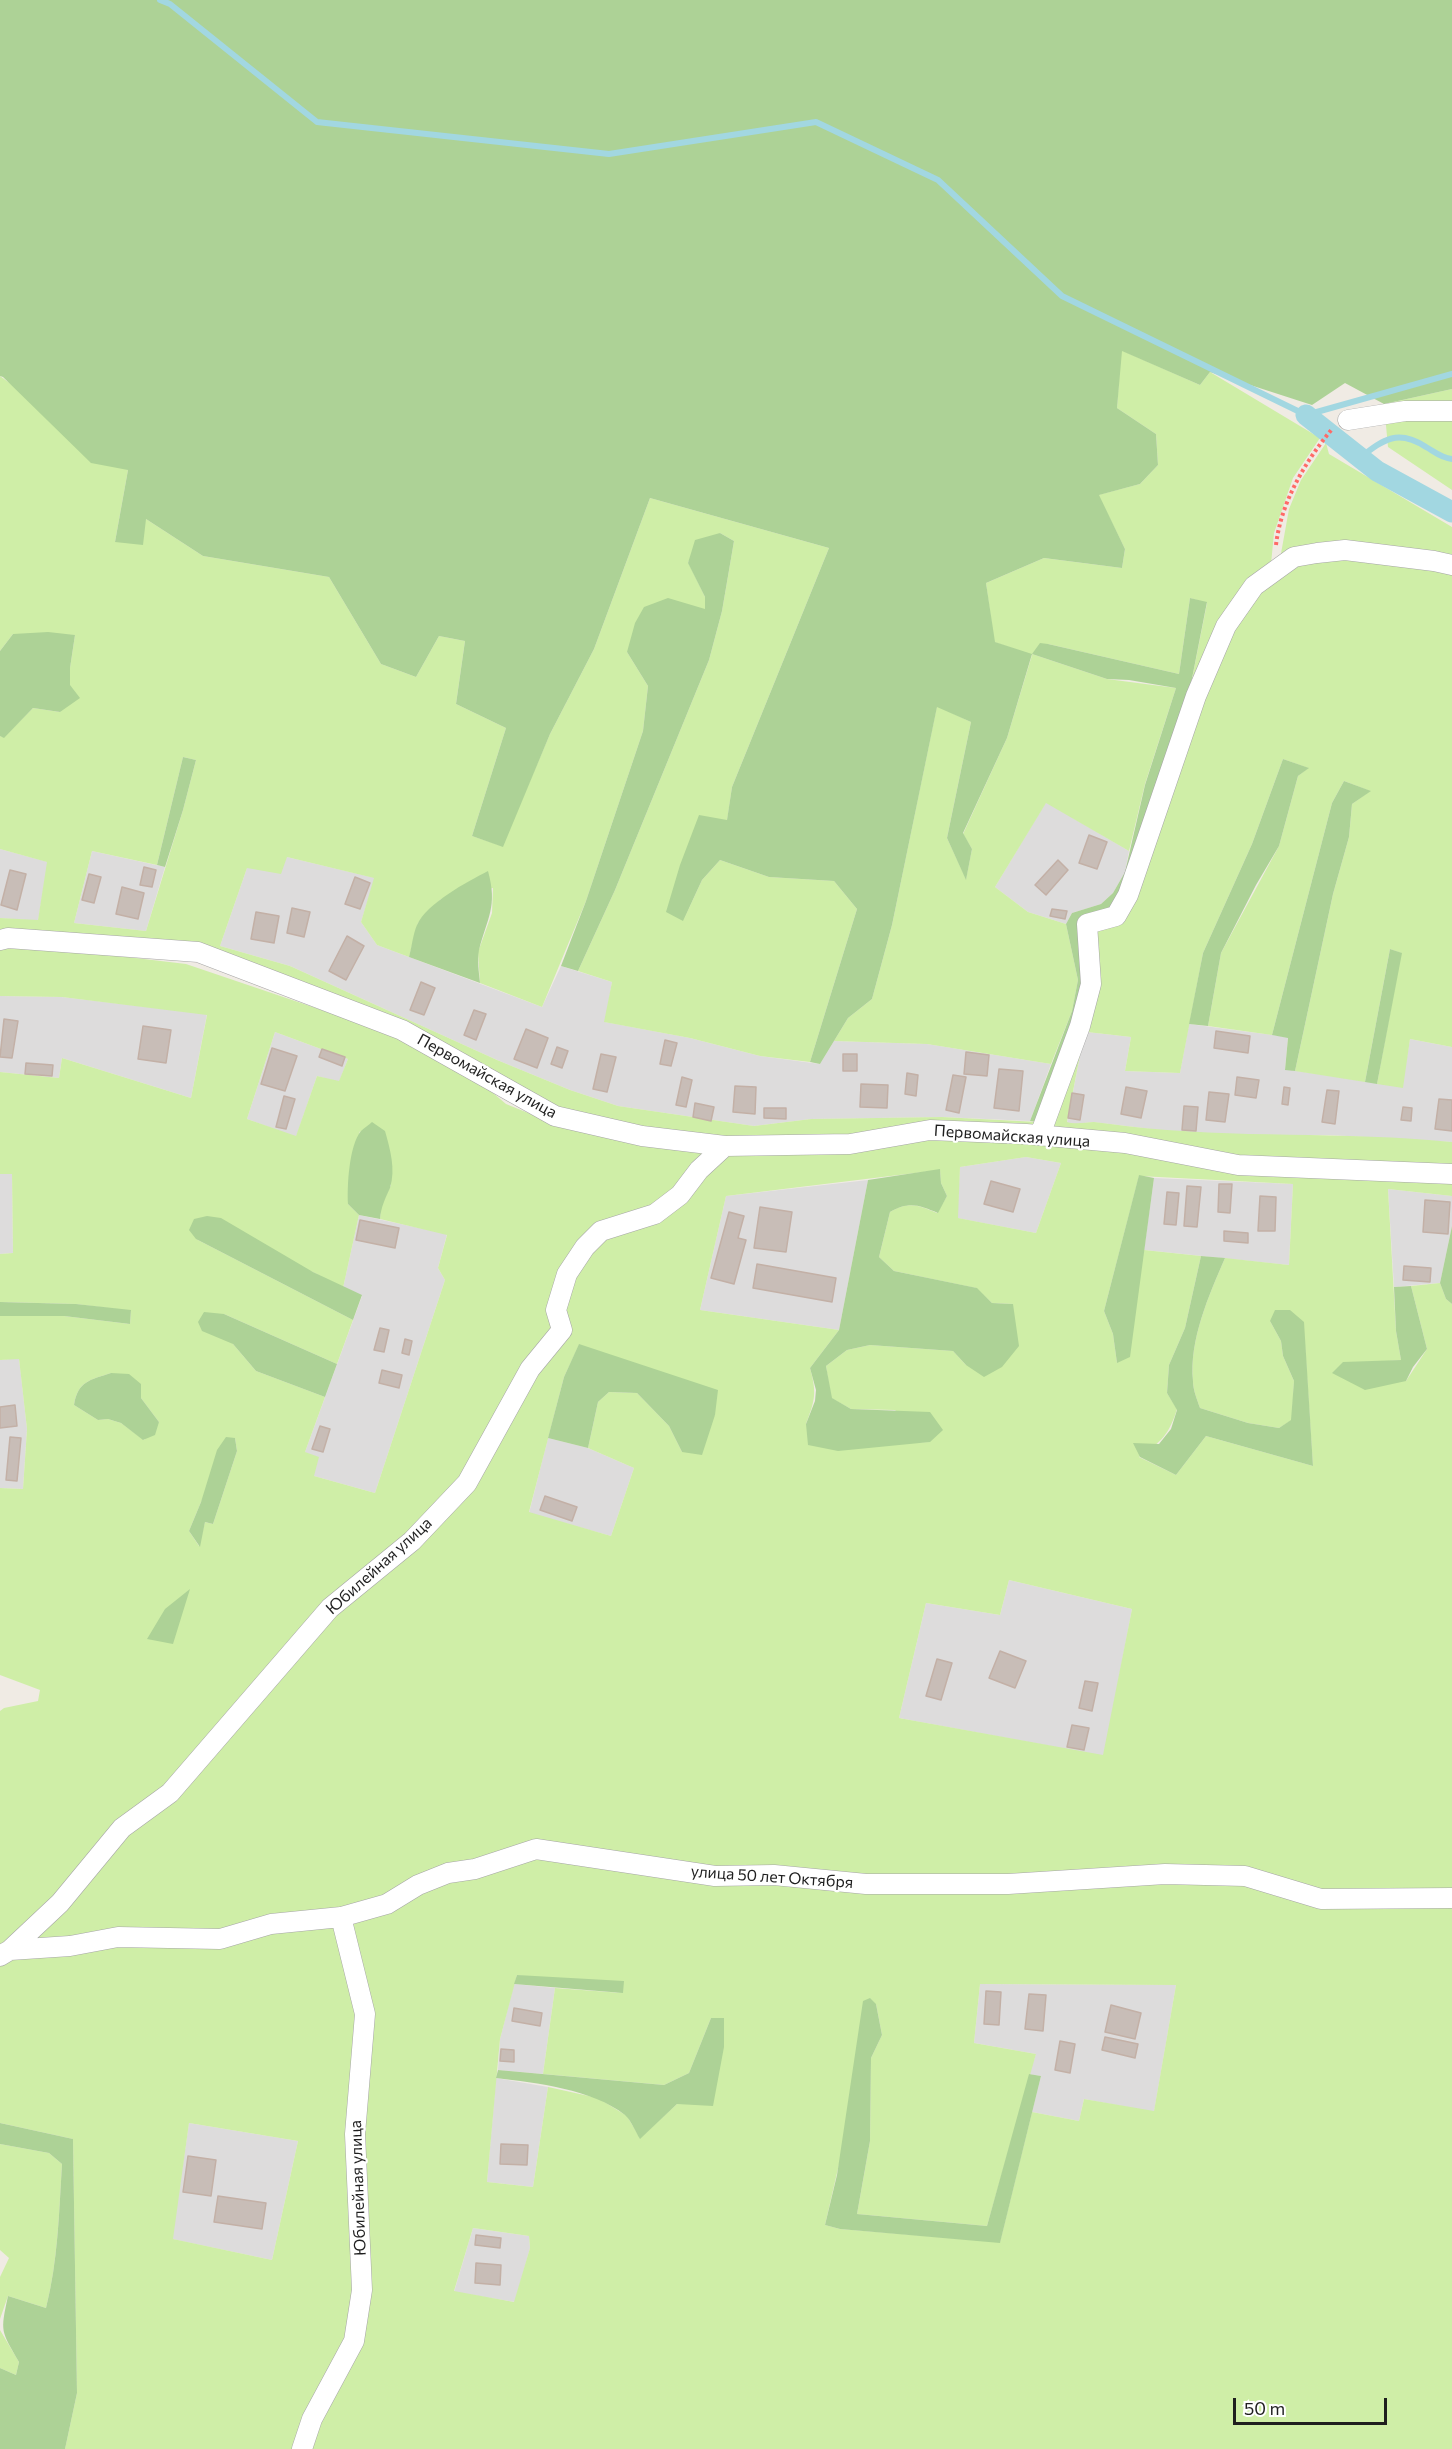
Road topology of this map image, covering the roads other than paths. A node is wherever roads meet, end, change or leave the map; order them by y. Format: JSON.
{"nodes":[{"id":1,"x":1452,"y":411,"type":"edge"},
{"id":2,"x":1348,"y":420,"type":"road end"},
{"id":3,"x":1452,"y":565,"type":"edge"},
{"id":4,"x":0,"y":940,"type":"edge"},
{"id":5,"x":1040,"y":1135,"type":"junction"},
{"id":6,"x":725,"y":1146,"type":"junction"},
{"id":7,"x":1452,"y":1174,"type":"edge"},
{"id":8,"x":1452,"y":1898,"type":"edge"},
{"id":9,"x":341,"y":1917,"type":"junction"},
{"id":10,"x":5,"y":1953,"type":"edge"},
{"id":11,"x":302,"y":2449,"type":"edge"}],
"edges":[{"from":1,"to":2,"type":"street"},
{"from":3,"to":5,"type":"street"},
{"from":4,"to":6,"type":"street","name":"Первомайская улица"},
{"from":5,"to":6,"type":"street","name":"Первомайская улица"},
{"from":5,"to":7,"type":"street","name":"Первомайская улица"},
{"from":6,"to":10,"type":"street","name":"Юбилейная улица"},
{"from":8,"to":9,"type":"street","name":"улица 50 лет Октября"},
{"from":9,"to":10,"type":"street","name":"улица 50 лет Октября"},
{"from":9,"to":11,"type":"street","name":"Юбилейная улица"}]}
